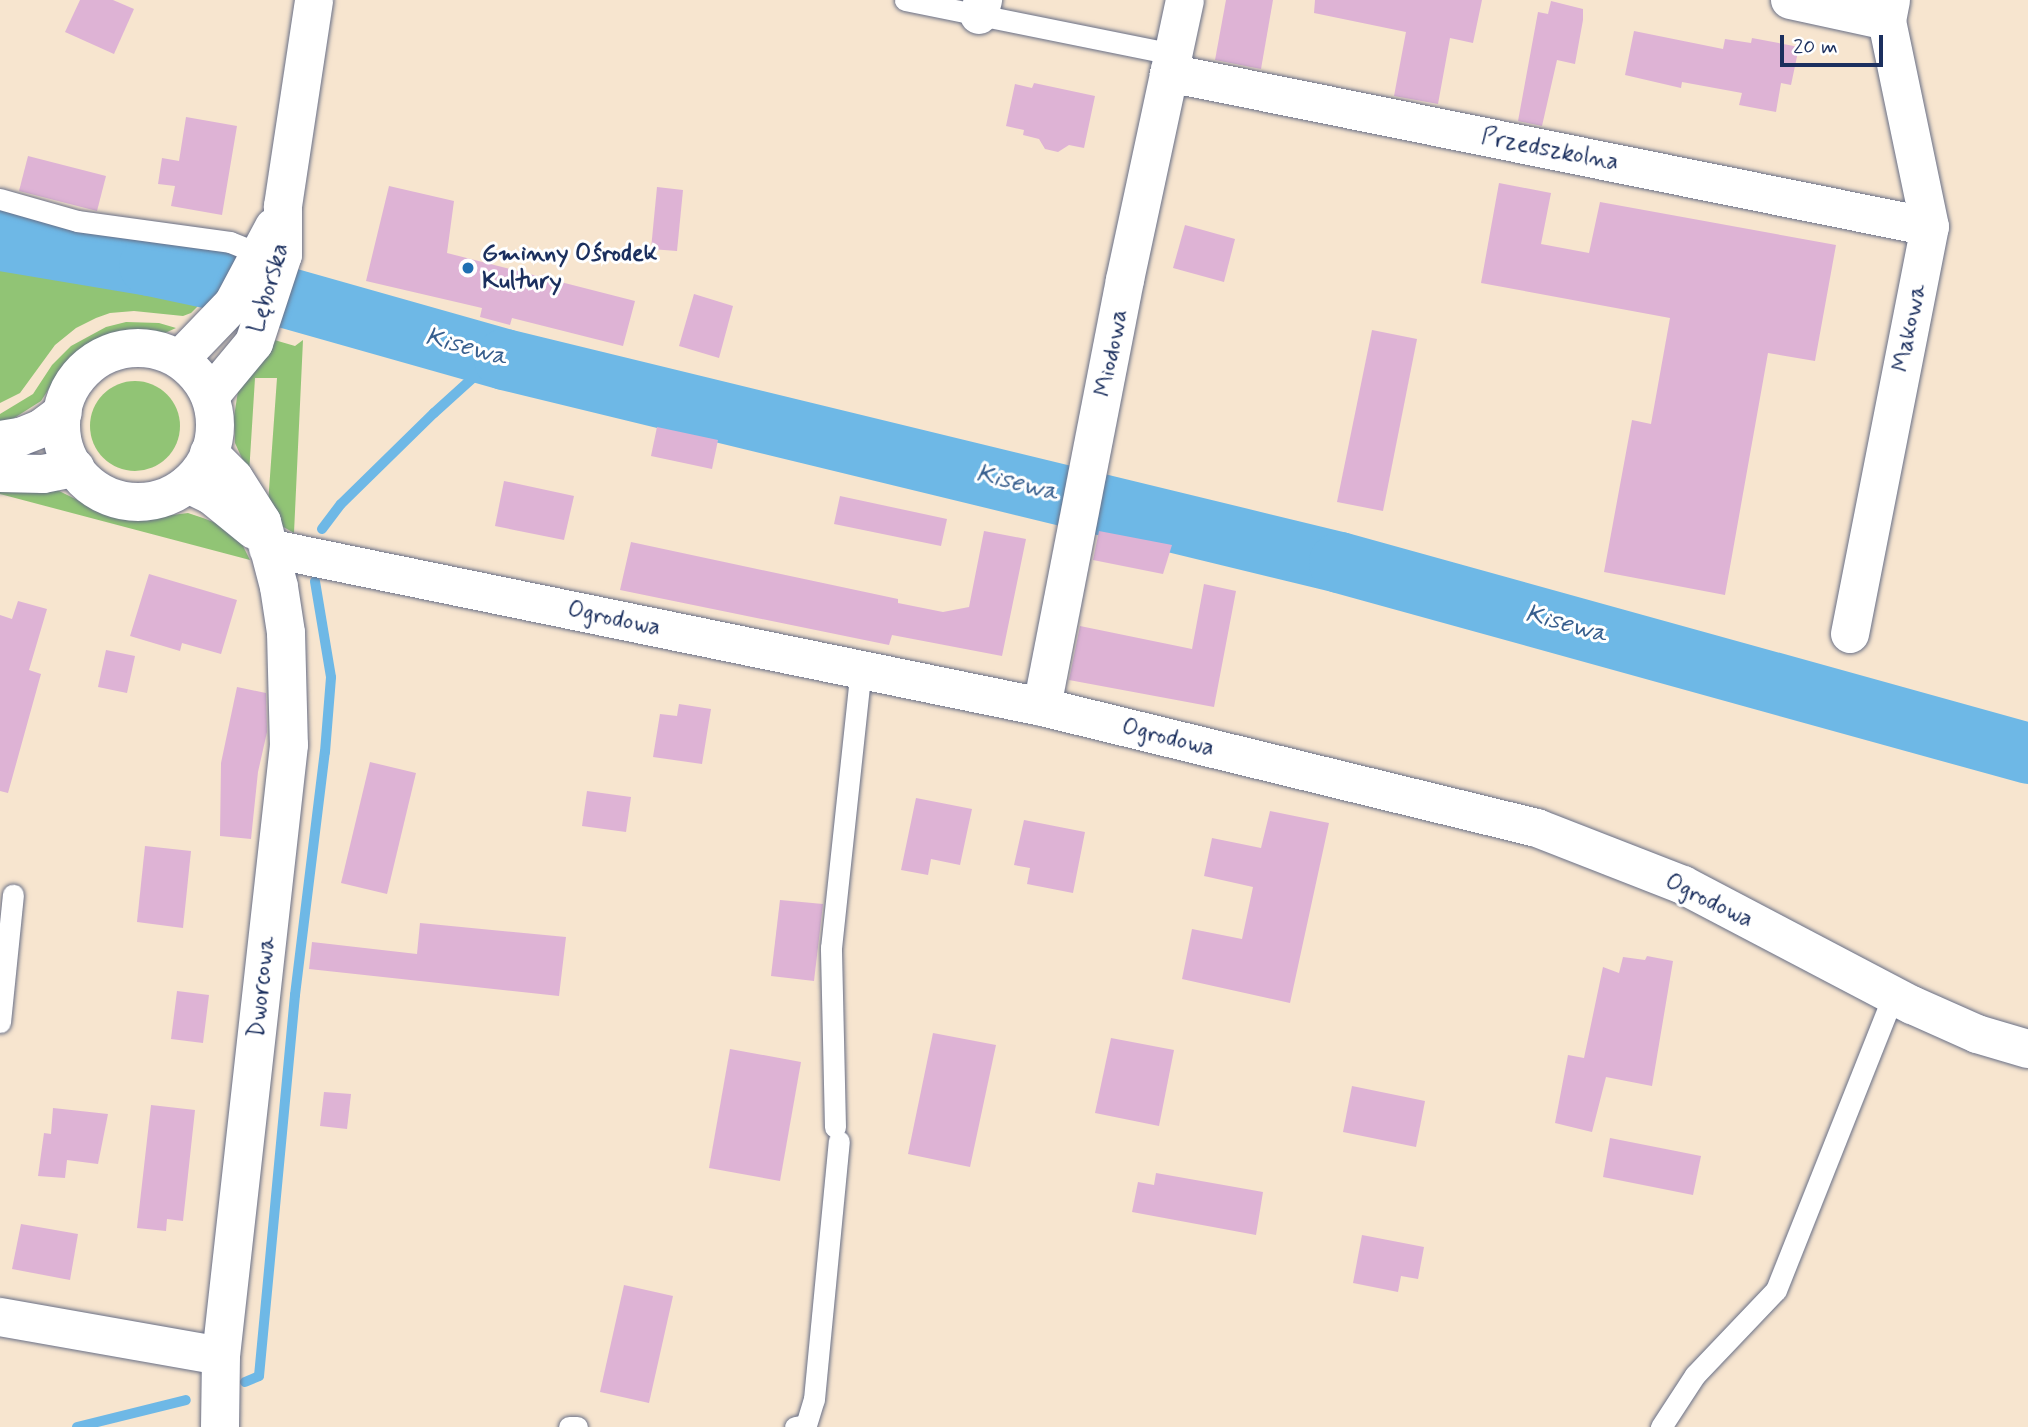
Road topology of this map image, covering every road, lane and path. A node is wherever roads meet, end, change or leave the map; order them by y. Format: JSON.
{"nodes":[{"id":1,"x":314,"y":0,"type":"edge"},
{"id":2,"x":905,"y":0,"type":"edge"},
{"id":3,"x":1185,"y":0,"type":"edge"},
{"id":4,"x":1790,"y":0,"type":"edge"},
{"id":5,"x":981,"y":7,"type":"edge"},
{"id":6,"x":1889,"y":11,"type":"edge"},
{"id":7,"x":1172,"y":63,"type":"junction"},
{"id":8,"x":0,"y":199,"type":"edge"},
{"id":9,"x":1930,"y":227,"type":"junction"},
{"id":10,"x":271,"y":259,"type":"junction"},
{"id":11,"x":249,"y":309,"type":"junction"},
{"id":12,"x":180,"y":359,"type":"junction"},
{"id":13,"x":210,"y":396,"type":"junction"},
{"id":14,"x":63,"y":412,"type":"junction"},
{"id":15,"x":0,"y":440,"type":"edge"},
{"id":16,"x":209,"y":453,"type":"junction"},
{"id":17,"x":75,"y":468,"type":"junction"},
{"id":18,"x":0,"y":473,"type":"edge"},
{"id":19,"x":188,"y":484,"type":"junction"},
{"id":20,"x":268,"y":548,"type":"junction"},
{"id":21,"x":1850,"y":634,"type":"dead end"},
{"id":22,"x":861,"y":669,"type":"junction"},
{"id":23,"x":1042,"y":707,"type":"junction"},
{"id":24,"x":13,"y":895,"type":"dead end"},
{"id":25,"x":1895,"y":994,"type":"junction"},
{"id":26,"x":0,"y":1021,"type":"edge"},
{"id":27,"x":2028,"y":1049,"type":"edge"},
{"id":28,"x":0,"y":1317,"type":"edge"},
{"id":29,"x":221,"y":1356,"type":"junction"},
{"id":30,"x":220,"y":1427,"type":"edge"},
{"id":31,"x":569,"y":1427,"type":"edge"},
{"id":32,"x":577,"y":1427,"type":"edge"},
{"id":33,"x":795,"y":1427,"type":"edge"},
{"id":34,"x":1661,"y":1427,"type":"edge"}],
"edges":[{"from":1,"to":10,"type":"street","name":"Lęborska"},
{"from":2,"to":5,"type":"lane"},
{"from":3,"to":7,"type":"street","name":"Miodowa"},
{"from":4,"to":6,"type":"street","name":"Makowa"},
{"from":5,"to":7,"type":"lane"},
{"from":6,"to":9,"type":"street","name":"Makowa"},
{"from":7,"to":9,"type":"street","name":"Przedszkolna"},
{"from":7,"to":23,"type":"street","name":"Miodowa"},
{"from":8,"to":10,"type":"lane"},
{"from":9,"to":21,"type":"street","name":"Makowa"},
{"from":10,"to":11,"type":"street","name":"Lęborska"},
{"from":11,"to":12,"type":"street","name":"Lęborska"},
{"from":11,"to":13,"type":"street","name":"Lęborska"},
{"from":12,"to":13,"type":"street"},
{"from":12,"to":14,"type":"street"},
{"from":13,"to":16,"type":"street"},
{"from":14,"to":15,"type":"street"},
{"from":14,"to":17,"type":"street"},
{"from":16,"to":19,"type":"street"},
{"from":16,"to":20,"type":"street","name":"Dworcowa"},
{"from":17,"to":18,"type":"street"},
{"from":17,"to":19,"type":"street"},
{"from":19,"to":20,"type":"street"},
{"from":20,"to":22,"type":"street","name":"Ogrodowa"},
{"from":20,"to":29,"type":"street","name":"Dworcowa"},
{"from":22,"to":23,"type":"street","name":"Ogrodowa"},
{"from":22,"to":33,"type":"lane"},
{"from":23,"to":25,"type":"street","name":"Ogrodowa"},
{"from":24,"to":26,"type":"lane"},
{"from":25,"to":27,"type":"street","name":"Ogrodowa"},
{"from":25,"to":34,"type":"lane"},
{"from":28,"to":29,"type":"street"},
{"from":29,"to":30,"type":"street","name":"Dworcowa"},
{"from":31,"to":32,"type":"lane"}]}
